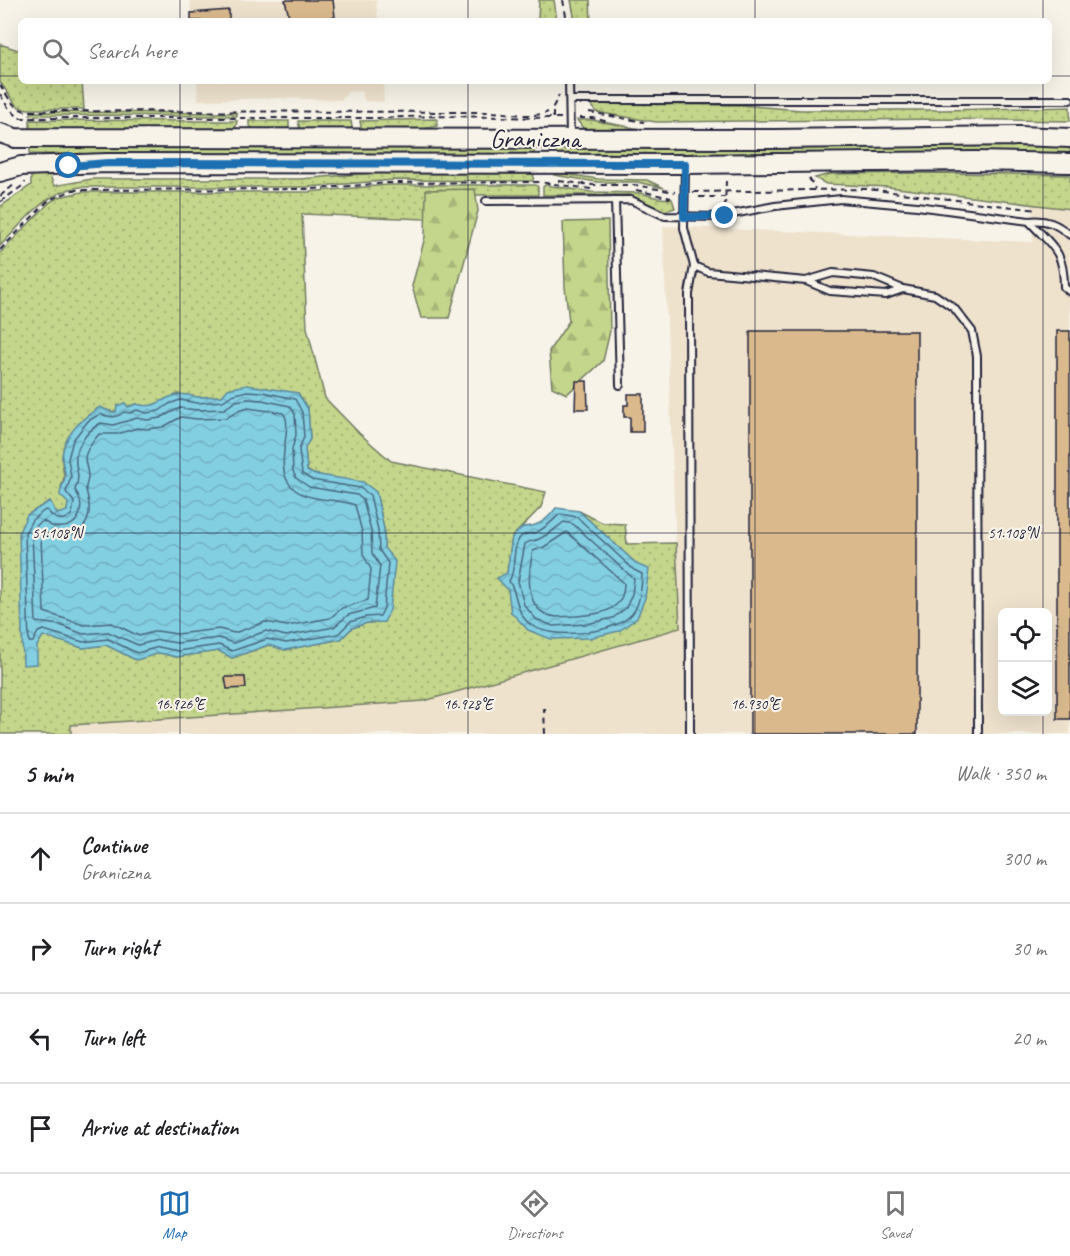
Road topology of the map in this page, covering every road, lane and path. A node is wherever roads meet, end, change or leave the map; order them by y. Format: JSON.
{"nodes":[{"id":1,"x":563,"y":0,"type":"edge"},
{"id":2,"x":566,"y":18,"type":"edge"},
{"id":3,"x":569,"y":84,"type":"edge"},
{"id":4,"x":0,"y":85,"type":"edge"},
{"id":5,"x":562,"y":88,"type":"dead end"},
{"id":6,"x":0,"y":94,"type":"edge"},
{"id":7,"x":570,"y":100,"type":"junction"},
{"id":8,"x":1070,"y":100,"type":"edge"},
{"id":9,"x":548,"y":112,"type":"dead end"},
{"id":10,"x":553,"y":118,"type":"junction"},
{"id":11,"x":570,"y":118,"type":"junction"},
{"id":12,"x":0,"y":133,"type":"edge"},
{"id":13,"x":1070,"y":138,"type":"edge"},
{"id":14,"x":570,"y":139,"type":"junction"},
{"id":15,"x":1070,"y":163,"type":"edge"},
{"id":16,"x":685,"y":164,"type":"junction"},
{"id":17,"x":0,"y":172,"type":"edge"},
{"id":18,"x":25,"y":172,"type":"dead end"},
{"id":19,"x":808,"y":177,"type":"dead end"},
{"id":20,"x":557,"y":181,"type":"dead end"},
{"id":21,"x":539,"y":182,"type":"dead end"},
{"id":22,"x":684,"y":192,"type":"junction"},
{"id":23,"x":699,"y":197,"type":"dead end"},
{"id":24,"x":725,"y":197,"type":"dead end"},
{"id":25,"x":615,"y":200,"type":"junction"},
{"id":26,"x":486,"y":201,"type":"dead end"},
{"id":27,"x":0,"y":202,"type":"edge"},
{"id":28,"x":684,"y":217,"type":"junction"},
{"id":29,"x":1029,"y":221,"type":"junction"},
{"id":30,"x":1070,"y":235,"type":"edge"},
{"id":31,"x":0,"y":250,"type":"edge"},
{"id":32,"x":694,"y":266,"type":"junction"},
{"id":33,"x":806,"y":281,"type":"junction"},
{"id":34,"x":903,"y":289,"type":"junction"},
{"id":35,"x":1070,"y":292,"type":"edge"},
{"id":36,"x":620,"y":385,"type":"dead end"},
{"id":37,"x":549,"y":709,"type":"dead end"},
{"id":38,"x":544,"y":734,"type":"edge"},
{"id":39,"x":690,"y":734,"type":"edge"},
{"id":40,"x":978,"y":734,"type":"edge"}],
"edges":[{"from":1,"to":2,"type":"path"},
{"from":3,"to":7,"type":"lane"},
{"from":4,"to":9,"type":"path"},
{"from":5,"to":10,"type":"path"},
{"from":6,"to":10,"type":"path"},
{"from":7,"to":8,"type":"lane"},
{"from":7,"to":11,"type":"lane"},
{"from":10,"to":11,"type":"path"},
{"from":11,"to":14,"type":"lane"},
{"from":12,"to":14,"type":"main road","name":"Graniczna"},
{"from":13,"to":14,"type":"main road","name":"Graniczna"},
{"from":15,"to":16,"type":"main road","name":"Graniczna"},
{"from":16,"to":17,"type":"main road","name":"Graniczna"},
{"from":16,"to":22,"type":"lane"},
{"from":18,"to":27,"type":"path"},
{"from":19,"to":22,"type":"path"},
{"from":20,"to":22,"type":"path"},
{"from":21,"to":31,"type":"path"},
{"from":22,"to":28,"type":"lane"},
{"from":23,"to":24,"type":"path"},
{"from":25,"to":26,"type":"lane"},
{"from":25,"to":28,"type":"lane"},
{"from":25,"to":36,"type":"lane"},
{"from":28,"to":29,"type":"lane"},
{"from":28,"to":32,"type":"lane"},
{"from":29,"to":30,"type":"lane"},
{"from":29,"to":35,"type":"lane"},
{"from":32,"to":33,"type":"lane"},
{"from":32,"to":39,"type":"lane"},
{"from":33,"to":34,"type":"lane"},
{"from":33,"to":34,"type":"lane"},
{"from":34,"to":40,"type":"lane"},
{"from":37,"to":38,"type":"path"}]}
